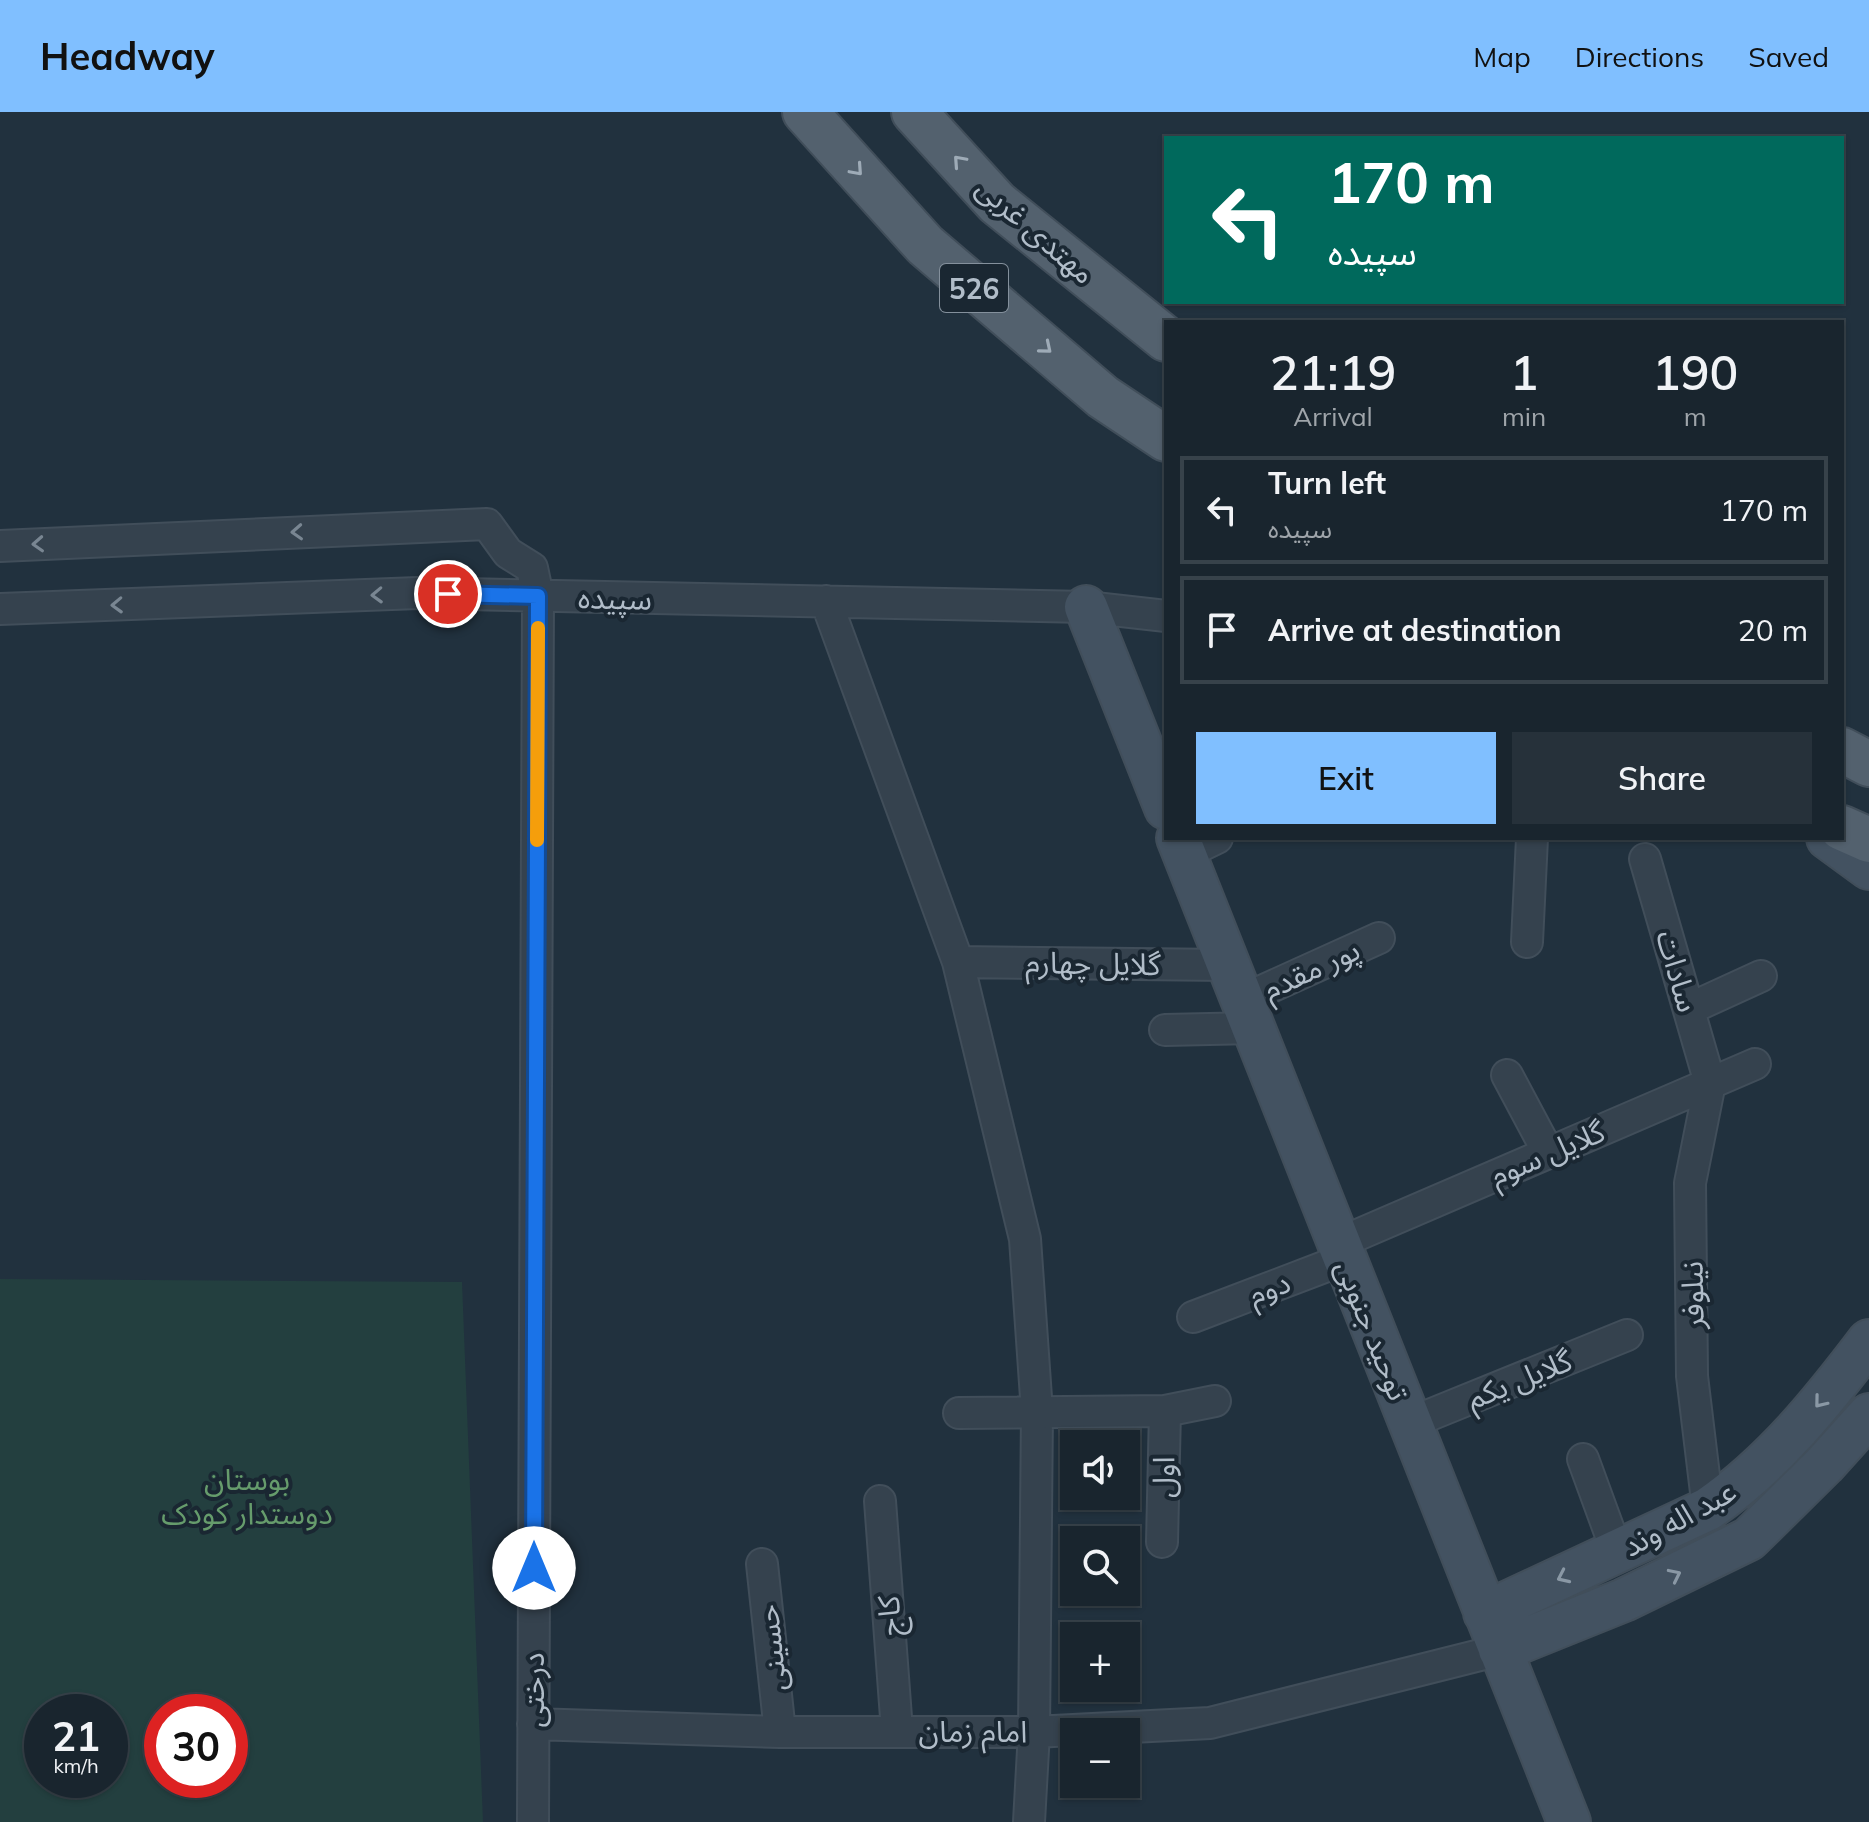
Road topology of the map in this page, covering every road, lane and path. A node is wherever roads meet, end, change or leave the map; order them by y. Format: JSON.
{"nodes":[{"id":1,"x":805,"y":112,"type":"edge"},
{"id":2,"x":914,"y":112,"type":"edge"},
{"id":3,"x":1164,"y":337,"type":"edge"},
{"id":4,"x":1164,"y":438,"type":"edge"},
{"id":5,"x":0,"y":546,"type":"edge"},
{"id":6,"x":538,"y":596,"type":"junction"},
{"id":7,"x":826,"y":601,"type":"junction"},
{"id":8,"x":1086,"y":607,"type":"junction"},
{"id":9,"x":0,"y":609,"type":"edge"},
{"id":10,"x":1164,"y":616,"type":"edge"},
{"id":11,"x":1844,"y":751,"type":"edge"},
{"id":12,"x":1869,"y":764,"type":"edge"},
{"id":13,"x":1164,"y":803,"type":"edge"},
{"id":14,"x":1844,"y":829,"type":"edge"},
{"id":15,"x":1532,"y":840,"type":"edge"},
{"id":16,"x":1831,"y":840,"type":"edge"},
{"id":17,"x":1869,"y":840,"type":"edge"},
{"id":18,"x":1193,"y":843,"type":"edge"},
{"id":19,"x":1645,"y":859,"type":"dead end"},
{"id":20,"x":1869,"y":868,"type":"edge"},
{"id":21,"x":1379,"y":938,"type":"dead end"},
{"id":22,"x":1527,"y":942,"type":"dead end"},
{"id":23,"x":958,"y":962,"type":"junction"},
{"id":24,"x":1761,"y":976,"type":"dead end"},
{"id":25,"x":1241,"y":998,"type":"junction"},
{"id":26,"x":1689,"y":1009,"type":"junction"},
{"id":27,"x":1165,"y":1030,"type":"dead end"},
{"id":28,"x":1755,"y":1064,"type":"dead end"},
{"id":29,"x":1507,"y":1075,"type":"dead end"},
{"id":30,"x":1710,"y":1083,"type":"junction"},
{"id":31,"x":1548,"y":1152,"type":"junction"},
{"id":32,"x":1342,"y":1251,"type":"junction"},
{"id":33,"x":1193,"y":1317,"type":"dead end"},
{"id":34,"x":1627,"y":1335,"type":"dead end"},
{"id":35,"x":1869,"y":1341,"type":"edge"},
{"id":36,"x":1215,"y":1401,"type":"dead end"},
{"id":37,"x":1165,"y":1411,"type":"junction"},
{"id":38,"x":1037,"y":1412,"type":"junction"},
{"id":39,"x":959,"y":1413,"type":"dead end"},
{"id":40,"x":1869,"y":1415,"type":"edge"},
{"id":41,"x":1410,"y":1423,"type":"junction"},
{"id":42,"x":1583,"y":1459,"type":"dead end"},
{"id":43,"x":880,"y":1501,"type":"dead end"},
{"id":44,"x":1708,"y":1509,"type":"junction"},
{"id":45,"x":1162,"y":1542,"type":"dead end"},
{"id":46,"x":1617,"y":1552,"type":"junction"},
{"id":47,"x":762,"y":1564,"type":"dead end"},
{"id":48,"x":1493,"y":1631,"type":"junction"},
{"id":49,"x":533,"y":1724,"type":"junction"},
{"id":50,"x":897,"y":1731,"type":"junction"},
{"id":51,"x":780,"y":1732,"type":"junction"},
{"id":52,"x":1034,"y":1732,"type":"junction"},
{"id":53,"x":533,"y":1822,"type":"edge"},
{"id":54,"x":1029,"y":1822,"type":"edge"},
{"id":55,"x":1569,"y":1822,"type":"edge"}],
"edges":[{"from":1,"to":4,"type":"main road","number":"526","one_way":true},
{"from":3,"to":2,"type":"main road","name":"مهتدی غربی","number":"526","one_way":true},
{"from":6,"to":5,"type":"street","name":"درختی","one_way":true},
{"from":6,"to":7,"type":"street","name":"سپیده"},
{"from":6,"to":9,"type":"street","name":"سپیده","one_way":true},
{"from":6,"to":49,"type":"street","name":"درختی"},
{"from":7,"to":8,"type":"street","name":"سپیده"},
{"from":7,"to":23,"type":"street"},
{"from":8,"to":10,"type":"street"},
{"from":8,"to":13,"type":"street"},
{"from":11,"to":12,"type":"main road"},
{"from":14,"to":17,"type":"main road"},
{"from":15,"to":22,"type":"street"},
{"from":16,"to":20,"type":"street"},
{"from":18,"to":25,"type":"street","name":"توحید جنوبی"},
{"from":19,"to":26,"type":"street","name":"سادات"},
{"from":21,"to":25,"type":"street","name":"پور مقدم"},
{"from":23,"to":25,"type":"street","name":"گلایل چهارم"},
{"from":23,"to":38,"type":"street"},
{"from":24,"to":26,"type":"street"},
{"from":25,"to":27,"type":"street"},
{"from":25,"to":32,"type":"street","name":"توحید جنوبی"},
{"from":26,"to":30,"type":"street","name":"سادات"},
{"from":28,"to":30,"type":"street","name":"گلایل سوم"},
{"from":29,"to":31,"type":"street"},
{"from":30,"to":31,"type":"street","name":"گلایل سوم"},
{"from":30,"to":44,"type":"street","name":"نیلوفر"},
{"from":31,"to":32,"type":"street","name":"گلایل سوم"},
{"from":32,"to":33,"type":"street","name":"دوم"},
{"from":32,"to":41,"type":"street","name":"توحید جنوبی"},
{"from":34,"to":41,"type":"street","name":"گلایل یکم"},
{"from":35,"to":44,"type":"street","name":"عبد اله وند","one_way":true},
{"from":36,"to":37,"type":"street"},
{"from":37,"to":38,"type":"street"},
{"from":37,"to":45,"type":"street","name":"اول"},
{"from":38,"to":39,"type":"street"},
{"from":38,"to":52,"type":"street"},
{"from":48,"to":40,"type":"street","name":"عبد اله وند","one_way":true},
{"from":41,"to":48,"type":"street","name":"توحید جنوبی"},
{"from":42,"to":46,"type":"street"},
{"from":43,"to":50,"type":"street","name":"کاج"},
{"from":44,"to":46,"type":"street","name":"عبد اله وند"},
{"from":46,"to":48,"type":"street","name":"عبد اله وند","one_way":true},
{"from":47,"to":51,"type":"street","name":"حسینی"},
{"from":48,"to":52,"type":"street","name":"امام زمان"},
{"from":48,"to":55,"type":"street","name":"توحید جنوبی"},
{"from":49,"to":51,"type":"street","name":"امام زمان"},
{"from":49,"to":53,"type":"street","name":"درختی"},
{"from":50,"to":51,"type":"street","name":"امام زمان"},
{"from":50,"to":52,"type":"street","name":"امام زمان"},
{"from":52,"to":54,"type":"street"}]}
